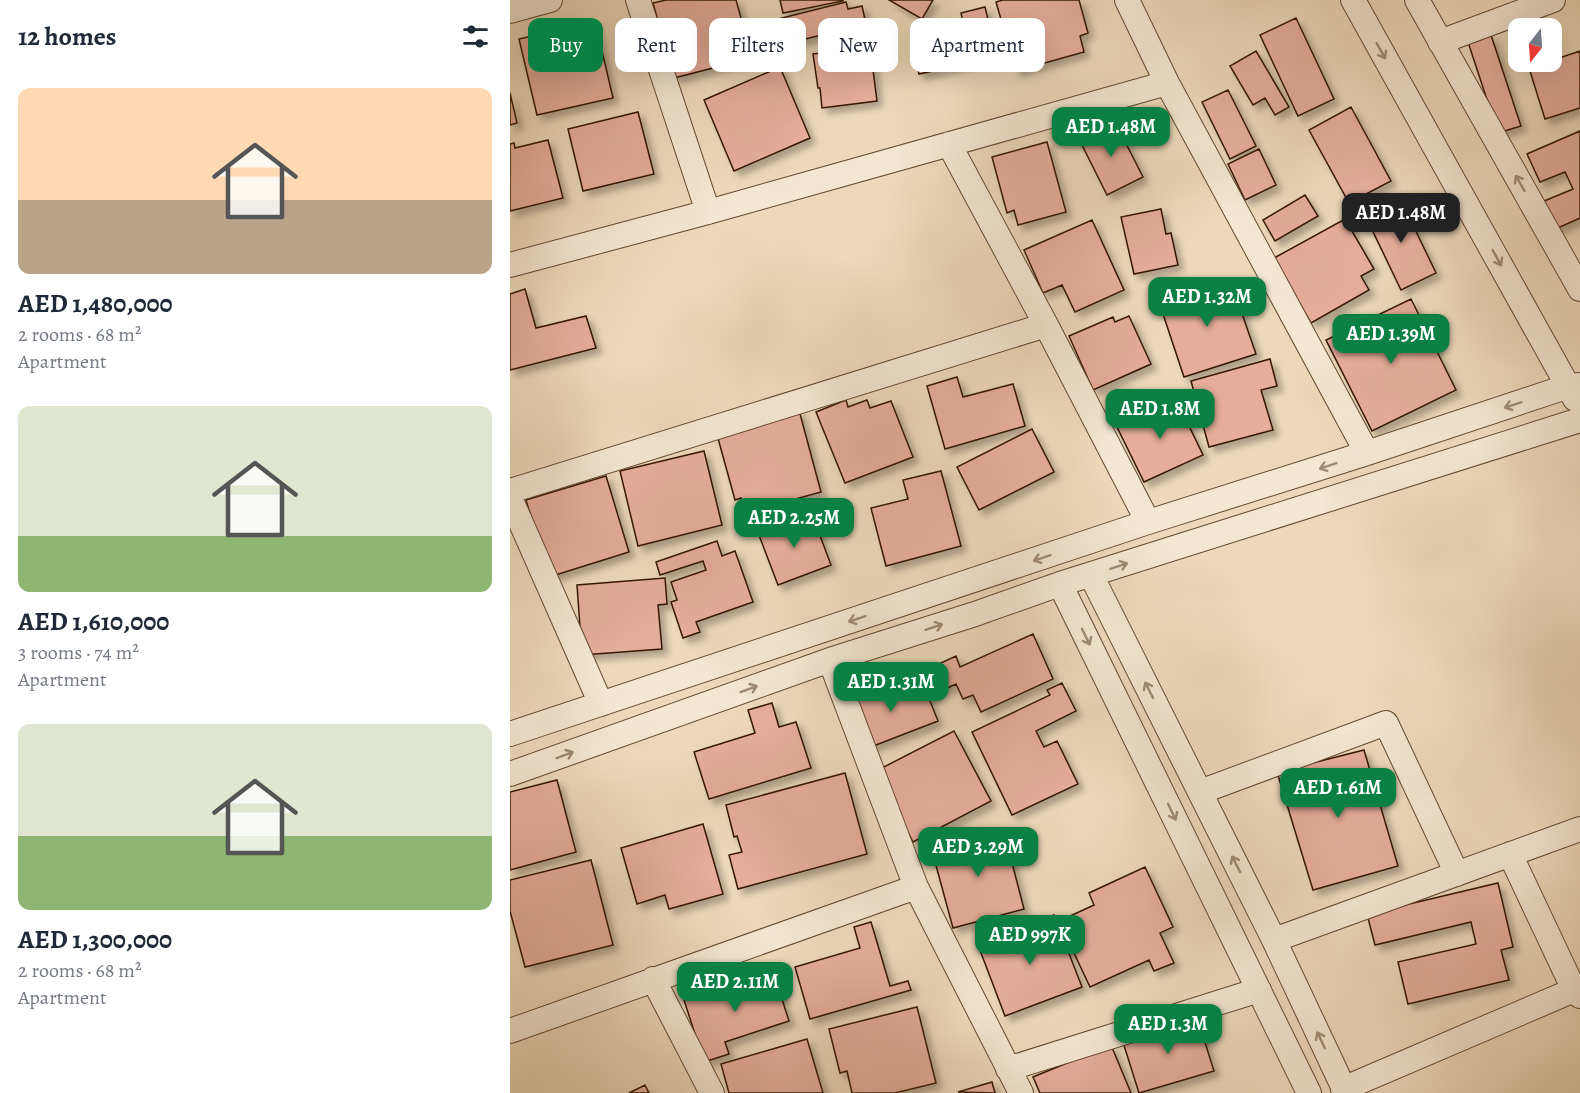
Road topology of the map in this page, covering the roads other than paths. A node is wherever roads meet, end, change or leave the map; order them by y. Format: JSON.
{"nodes":[{"id":1,"x":550,"y":0,"type":"edge"},
{"id":2,"x":638,"y":0,"type":"edge"},
{"id":3,"x":1127,"y":0,"type":"edge"},
{"id":4,"x":1353,"y":0,"type":"edge"},
{"id":5,"x":1417,"y":0,"type":"edge"},
{"id":6,"x":1552,"y":0,"type":"edge"},
{"id":7,"x":510,"y":11,"type":"edge"},
{"id":8,"x":1440,"y":42,"type":"junction"},
{"id":9,"x":1167,"y":83,"type":"junction"},
{"id":10,"x":949,"y":144,"type":"junction"},
{"id":11,"x":708,"y":212,"type":"junction"},
{"id":12,"x":510,"y":265,"type":"edge"},
{"id":13,"x":1580,"y":289,"type":"edge"},
{"id":14,"x":1046,"y":325,"type":"junction"},
{"id":15,"x":1576,"y":393,"type":"edge"},
{"id":16,"x":1580,"y":420,"type":"edge"},
{"id":17,"x":1367,"y":453,"type":"junction"},
{"id":18,"x":510,"y":491,"type":"edge"},
{"id":19,"x":510,"y":498,"type":"edge"},
{"id":20,"x":1148,"y":522,"type":"junction"},
{"id":21,"x":1091,"y":575,"type":"junction"},
{"id":22,"x":1060,"y":584,"type":"junction"},
{"id":23,"x":830,"y":660,"type":"junction"},
{"id":24,"x":601,"y":704,"type":"junction"},
{"id":25,"x":510,"y":734,"type":"edge"},
{"id":26,"x":510,"y":774,"type":"edge"},
{"id":27,"x":1200,"y":792,"type":"junction"},
{"id":28,"x":1580,"y":829,"type":"edge"},
{"id":29,"x":1509,"y":855,"type":"junction"},
{"id":30,"x":1457,"y":874,"type":"junction"},
{"id":31,"x":916,"y":887,"type":"junction"},
{"id":32,"x":1274,"y":940,"type":"junction"},
{"id":33,"x":653,"y":979,"type":"junction"},
{"id":34,"x":1259,"y":990,"type":"junction"},
{"id":35,"x":1577,"y":993,"type":"edge"},
{"id":36,"x":510,"y":1031,"type":"edge"},
{"id":37,"x":1008,"y":1069,"type":"junction"},
{"id":38,"x":1344,"y":1091,"type":"edge"},
{"id":39,"x":711,"y":1093,"type":"edge"},
{"id":40,"x":1021,"y":1093,"type":"edge"},
{"id":41,"x":1309,"y":1093,"type":"edge"}],
"edges":[{"from":1,"to":7,"type":"street"},
{"from":2,"to":11,"type":"street"},
{"from":3,"to":9,"type":"street"},
{"from":4,"to":15,"type":"street","one_way":true},
{"from":5,"to":8,"type":"street"},
{"from":6,"to":8,"type":"street"},
{"from":13,"to":8,"type":"street","one_way":true},
{"from":9,"to":10,"type":"street"},
{"from":9,"to":17,"type":"street"},
{"from":10,"to":11,"type":"street"},
{"from":10,"to":14,"type":"street"},
{"from":11,"to":12,"type":"street"},
{"from":14,"to":18,"type":"street"},
{"from":14,"to":20,"type":"street"},
{"from":15,"to":17,"type":"street","one_way":true},
{"from":21,"to":16,"type":"street","one_way":true},
{"from":17,"to":20,"type":"street","one_way":true},
{"from":19,"to":24,"type":"street"},
{"from":20,"to":24,"type":"street","one_way":true},
{"from":21,"to":22,"type":"street"},
{"from":27,"to":21,"type":"street","one_way":true},
{"from":23,"to":22,"type":"street","one_way":true},
{"from":22,"to":34,"type":"street","one_way":true},
{"from":26,"to":23,"type":"street","one_way":true},
{"from":23,"to":31,"type":"street"},
{"from":24,"to":25,"type":"street"},
{"from":27,"to":30,"type":"street"},
{"from":32,"to":27,"type":"street","one_way":true},
{"from":28,"to":29,"type":"street"},
{"from":29,"to":30,"type":"street"},
{"from":29,"to":35,"type":"street"},
{"from":30,"to":32,"type":"street"},
{"from":31,"to":33,"type":"street"},
{"from":31,"to":37,"type":"street"},
{"from":38,"to":32,"type":"street","one_way":true},
{"from":33,"to":36,"type":"street"},
{"from":33,"to":39,"type":"street"},
{"from":34,"to":37,"type":"street"},
{"from":34,"to":41,"type":"street"},
{"from":35,"to":38,"type":"street"},
{"from":37,"to":40,"type":"street"}]}
